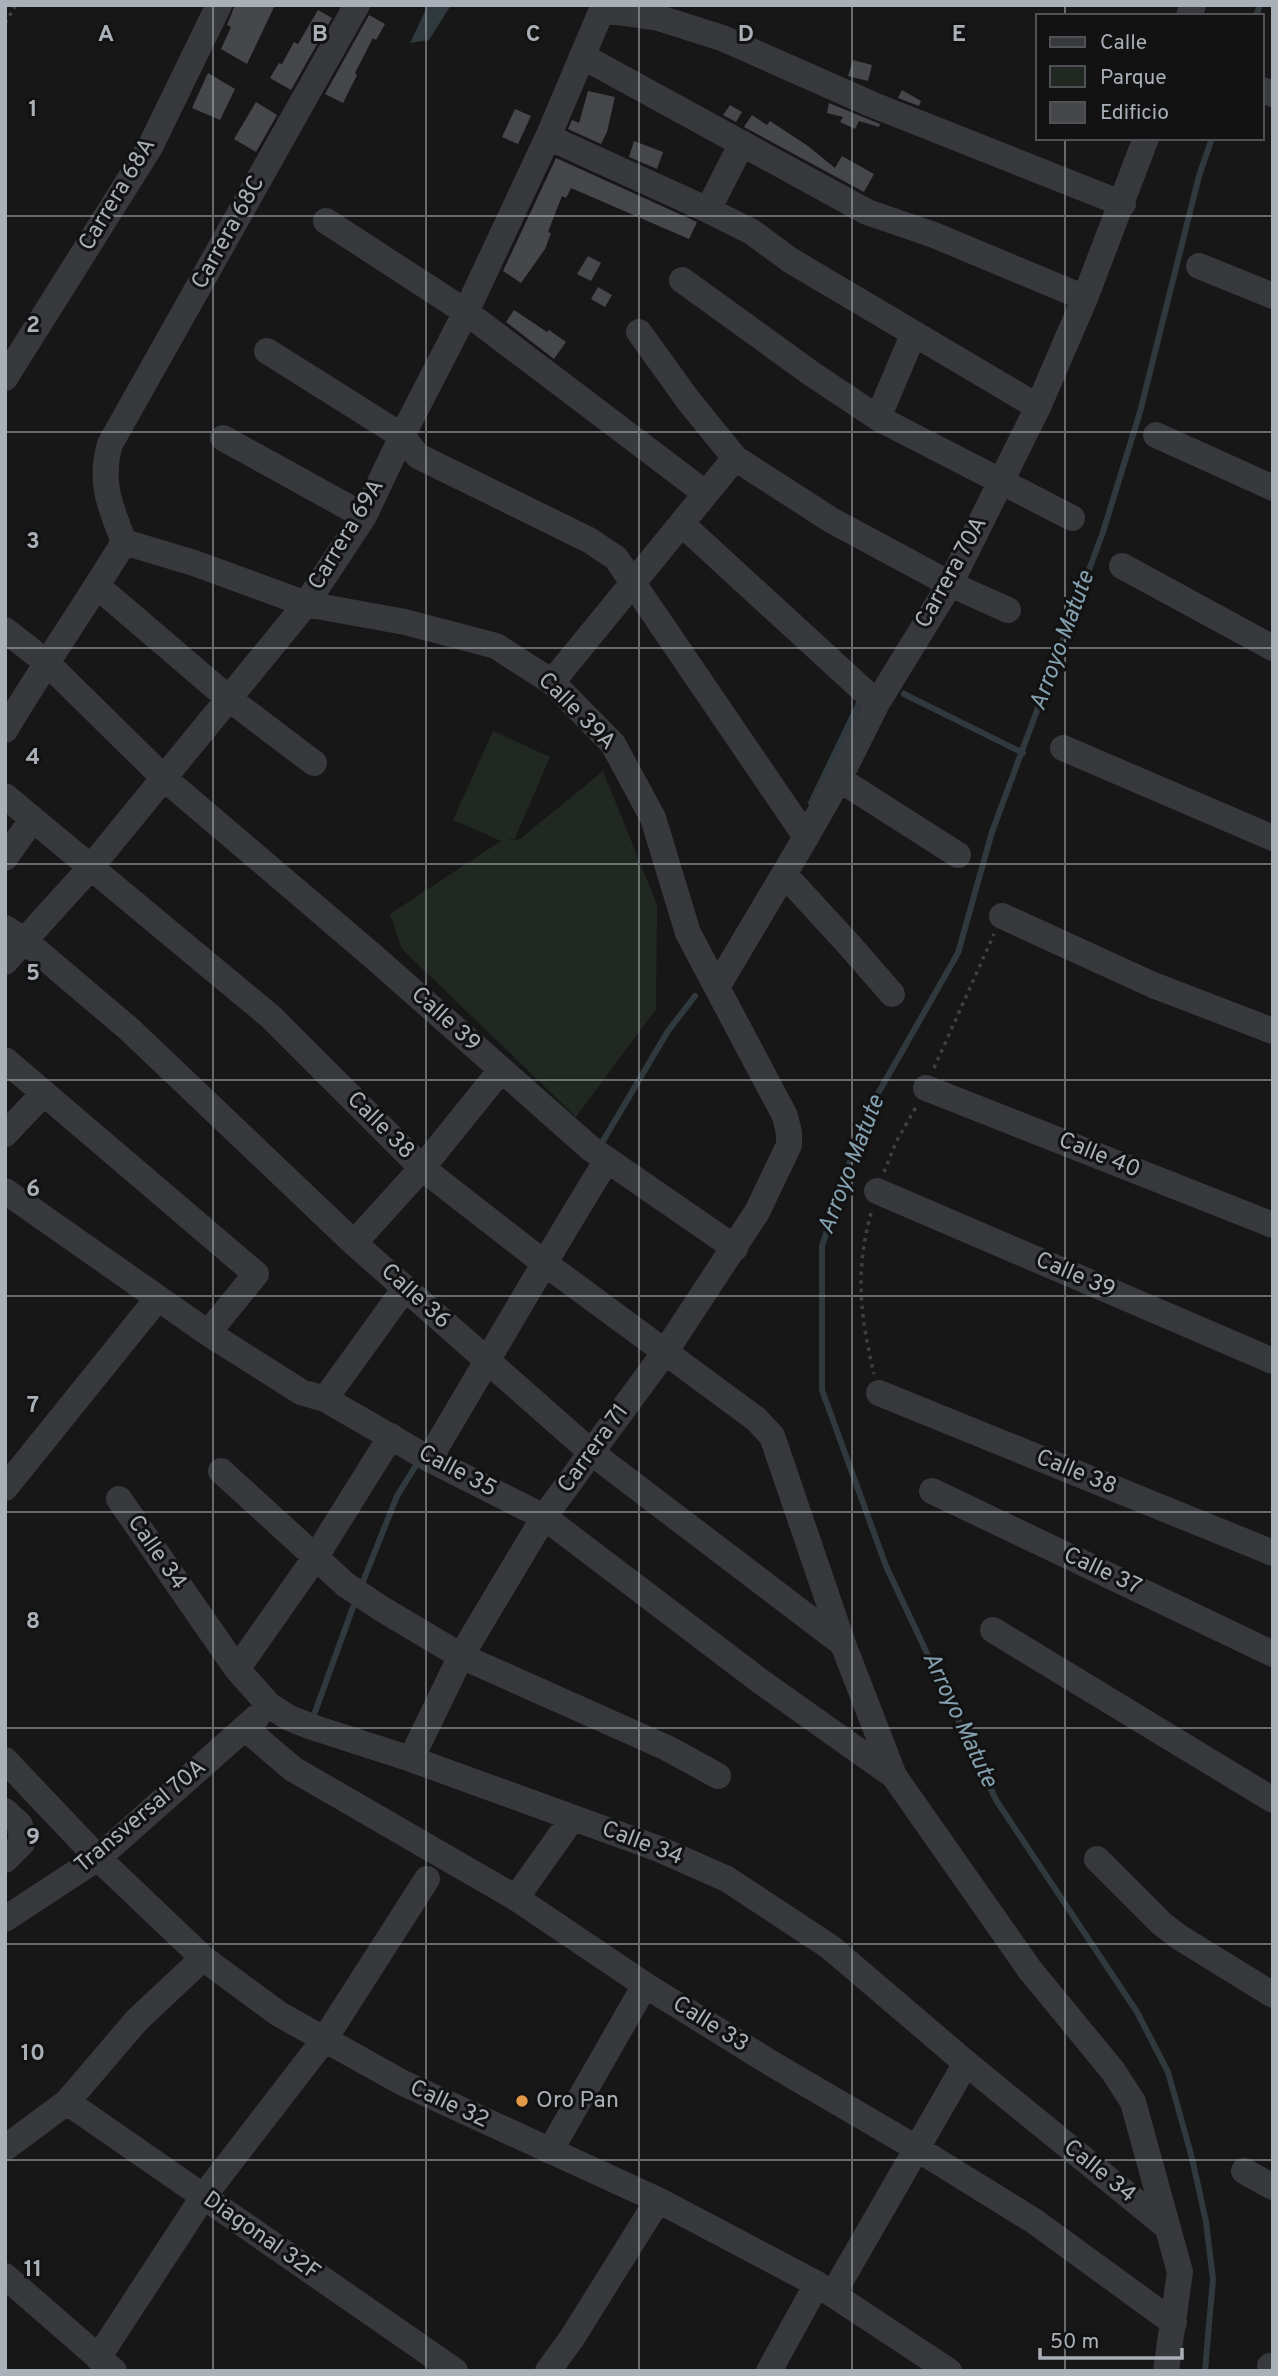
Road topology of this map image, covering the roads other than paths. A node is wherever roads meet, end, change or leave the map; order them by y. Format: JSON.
{"nodes":[{"id":1,"x":219,"y":5,"type":"edge"},
{"id":2,"x":358,"y":5,"type":"edge"},
{"id":3,"x":603,"y":8,"type":"edge"},
{"id":4,"x":582,"y":56,"type":"junction"},
{"id":5,"x":548,"y":138,"type":"junction"},
{"id":6,"x":1145,"y":140,"type":"edge"},
{"id":7,"x":742,"y":143,"type":"junction"},
{"id":8,"x":1123,"y":204,"type":"junction"},
{"id":9,"x":708,"y":210,"type":"junction"},
{"id":10,"x":326,"y":221,"type":"dead end"},
{"id":11,"x":1199,"y":266,"type":"dead end"},
{"id":12,"x":682,"y":280,"type":"dead end"},
{"id":13,"x":1273,"y":296,"type":"edge"},
{"id":14,"x":1086,"y":298,"type":"junction"},
{"id":15,"x":466,"y":312,"type":"junction"},
{"id":16,"x":639,"y":332,"type":"dead end"},
{"id":17,"x":913,"y":335,"type":"junction"},
{"id":18,"x":267,"y":351,"type":"dead end"},
{"id":19,"x":5,"y":378,"type":"edge"},
{"id":20,"x":1038,"y":407,"type":"junction"},
{"id":21,"x":878,"y":418,"type":"junction"},
{"id":22,"x":402,"y":436,"type":"junction"},
{"id":23,"x":1156,"y":436,"type":"dead end"},
{"id":24,"x":223,"y":438,"type":"dead end"},
{"id":25,"x":735,"y":458,"type":"junction"},
{"id":26,"x":1000,"y":483,"type":"junction"},
{"id":27,"x":1273,"y":488,"type":"edge"},
{"id":28,"x":705,"y":494,"type":"junction"},
{"id":29,"x":364,"y":516,"type":"junction"},
{"id":30,"x":1072,"y":518,"type":"dead end"},
{"id":31,"x":682,"y":524,"type":"junction"},
{"id":32,"x":124,"y":542,"type":"junction"},
{"id":33,"x":1122,"y":566,"type":"dead end"},
{"id":34,"x":950,"y":584,"type":"junction"},
{"id":35,"x":633,"y":585,"type":"junction"},
{"id":36,"x":97,"y":586,"type":"junction"},
{"id":37,"x":306,"y":604,"type":"junction"},
{"id":38,"x":1008,"y":610,"type":"dead end"},
{"id":39,"x":5,"y":630,"type":"edge"},
{"id":40,"x":1273,"y":648,"type":"edge"},
{"id":41,"x":46,"y":662,"type":"junction"},
{"id":42,"x":552,"y":682,"type":"junction"},
{"id":43,"x":228,"y":698,"type":"junction"},
{"id":44,"x":877,"y":703,"type":"junction"},
{"id":45,"x":5,"y":730,"type":"edge"},
{"id":46,"x":1063,"y":748,"type":"dead end"},
{"id":47,"x":314,"y":764,"type":"dead end"},
{"id":48,"x":165,"y":779,"type":"junction"},
{"id":49,"x":839,"y":779,"type":"junction"},
{"id":50,"x":5,"y":796,"type":"edge"},
{"id":51,"x":32,"y":820,"type":"junction"},
{"id":52,"x":806,"y":837,"type":"junction"},
{"id":53,"x":1273,"y":838,"type":"edge"},
{"id":54,"x":958,"y":855,"type":"dead end"},
{"id":55,"x":5,"y":858,"type":"edge"},
{"id":56,"x":91,"y":867,"type":"junction"},
{"id":57,"x":785,"y":876,"type":"junction"},
{"id":58,"x":1002,"y":916,"type":"road end"},
{"id":59,"x":15,"y":934,"type":"edge"},
{"id":60,"x":5,"y":962,"type":"edge"},
{"id":61,"x":717,"y":987,"type":"junction"},
{"id":62,"x":892,"y":994,"type":"dead end"},
{"id":63,"x":1273,"y":1031,"type":"edge"},
{"id":64,"x":5,"y":1060,"type":"edge"},
{"id":65,"x":501,"y":1070,"type":"junction"},
{"id":66,"x":926,"y":1088,"type":"road end"},
{"id":67,"x":44,"y":1093,"type":"junction"},
{"id":68,"x":5,"y":1134,"type":"edge"},
{"id":69,"x":789,"y":1145,"type":"joint"},
{"id":70,"x":600,"y":1155,"type":"junction"},
{"id":71,"x":422,"y":1168,"type":"junction"},
{"id":72,"x":877,"y":1191,"type":"road end"},
{"id":73,"x":8,"y":1199,"type":"edge"},
{"id":74,"x":1273,"y":1225,"type":"edge"},
{"id":75,"x":354,"y":1243,"type":"junction"},
{"id":76,"x":735,"y":1248,"type":"junction"},
{"id":77,"x":538,"y":1258,"type":"junction"},
{"id":78,"x":405,"y":1288,"type":"junction"},
{"id":79,"x":158,"y":1298,"type":"junction"},
{"id":80,"x":208,"y":1333,"type":"junction"},
{"id":81,"x":665,"y":1352,"type":"junction"},
{"id":82,"x":482,"y":1357,"type":"junction"},
{"id":83,"x":1273,"y":1361,"type":"edge"},
{"id":84,"x":879,"y":1393,"type":"road end"},
{"id":85,"x":325,"y":1399,"type":"junction"},
{"id":86,"x":391,"y":1436,"type":"junction"},
{"id":87,"x":592,"y":1453,"type":"junction"},
{"id":88,"x":423,"y":1455,"type":"junction"},
{"id":89,"x":221,"y":1471,"type":"dead end"},
{"id":90,"x":5,"y":1488,"type":"edge"},
{"id":91,"x":932,"y":1491,"type":"dead end"},
{"id":92,"x":119,"y":1499,"type":"dead end"},
{"id":93,"x":544,"y":1517,"type":"junction"},
{"id":94,"x":1273,"y":1553,"type":"edge"},
{"id":95,"x":315,"y":1558,"type":"junction"},
{"id":96,"x":993,"y":1630,"type":"dead end"},
{"id":97,"x":843,"y":1644,"type":"junction"},
{"id":98,"x":1273,"y":1654,"type":"edge"},
{"id":99,"x":461,"y":1656,"type":"junction"},
{"id":100,"x":237,"y":1669,"type":"junction"},
{"id":101,"x":270,"y":1705,"type":"junction"},
{"id":102,"x":246,"y":1728,"type":"junction"},
{"id":103,"x":411,"y":1759,"type":"junction"},
{"id":104,"x":5,"y":1760,"type":"edge"},
{"id":105,"x":718,"y":1776,"type":"dead end"},
{"id":106,"x":894,"y":1776,"type":"junction"},
{"id":107,"x":1273,"y":1800,"type":"edge"},
{"id":108,"x":45,"y":1801,"type":"junction"},
{"id":109,"x":13,"y":1818,"type":"edge"},
{"id":110,"x":572,"y":1819,"type":"junction"},
{"id":111,"x":98,"y":1858,"type":"junction"},
{"id":112,"x":1097,"y":1859,"type":"dead end"},
{"id":113,"x":5,"y":1860,"type":"edge"},
{"id":114,"x":426,"y":1879,"type":"dead end"},
{"id":115,"x":516,"y":1898,"type":"junction"},
{"id":116,"x":5,"y":1919,"type":"edge"},
{"id":117,"x":203,"y":1958,"type":"junction"},
{"id":118,"x":645,"y":1984,"type":"junction"},
{"id":119,"x":1273,"y":1995,"type":"edge"},
{"id":120,"x":324,"y":2040,"type":"junction"},
{"id":121,"x":966,"y":2063,"type":"junction"},
{"id":122,"x":67,"y":2102,"type":"junction"},
{"id":123,"x":5,"y":2148,"type":"edge"},
{"id":124,"x":916,"y":2148,"type":"junction"},
{"id":125,"x":550,"y":2151,"type":"junction"},
{"id":126,"x":1244,"y":2171,"type":"dead end"},
{"id":127,"x":1273,"y":2188,"type":"edge"},
{"id":128,"x":203,"y":2197,"type":"junction"},
{"id":129,"x":658,"y":2200,"type":"junction"},
{"id":130,"x":1167,"y":2227,"type":"junction"},
{"id":131,"x":5,"y":2276,"type":"edge"},
{"id":132,"x":825,"y":2289,"type":"junction"},
{"id":133,"x":1174,"y":2323,"type":"junction"},
{"id":134,"x":106,"y":2365,"type":"edge"},
{"id":135,"x":933,"y":2366,"type":"edge"},
{"id":136,"x":454,"y":2371,"type":"edge"},
{"id":137,"x":548,"y":2371,"type":"edge"},
{"id":138,"x":769,"y":2371,"type":"edge"},
{"id":139,"x":1166,"y":2371,"type":"edge"}],
"edges":[{"from":1,"to":19,"type":"street","name":"Carrera 68A"},
{"from":2,"to":32,"type":"street","name":"Carrera 68C"},
{"from":3,"to":4,"type":"street","name":"Carrera 69A"},
{"from":3,"to":8,"type":"street"},
{"from":4,"to":5,"type":"street","name":"Carrera 69A"},
{"from":4,"to":7,"type":"street"},
{"from":5,"to":9,"type":"street"},
{"from":5,"to":15,"type":"street","name":"Carrera 69A"},
{"from":6,"to":8,"type":"street","name":"Carrera 70A"},
{"from":7,"to":9,"type":"street"},
{"from":7,"to":14,"type":"street"},
{"from":8,"to":14,"type":"street","name":"Carrera 70A"},
{"from":9,"to":17,"type":"street"},
{"from":10,"to":15,"type":"street"},
{"from":11,"to":13,"type":"street"},
{"from":12,"to":21,"type":"street"},
{"from":14,"to":20,"type":"street","name":"Carrera 70A"},
{"from":15,"to":22,"type":"street","name":"Carrera 69A"},
{"from":15,"to":28,"type":"street"},
{"from":16,"to":25,"type":"street"},
{"from":17,"to":20,"type":"street"},
{"from":17,"to":21,"type":"street"},
{"from":18,"to":22,"type":"street"},
{"from":20,"to":26,"type":"street","name":"Carrera 70A"},
{"from":21,"to":26,"type":"street"},
{"from":22,"to":29,"type":"street","name":"Carrera 69A"},
{"from":22,"to":35,"type":"street"},
{"from":23,"to":27,"type":"street"},
{"from":24,"to":29,"type":"street"},
{"from":25,"to":28,"type":"street"},
{"from":25,"to":34,"type":"street"},
{"from":26,"to":30,"type":"street"},
{"from":26,"to":34,"type":"street","name":"Carrera 70A"},
{"from":28,"to":31,"type":"street"},
{"from":29,"to":37,"type":"street","name":"Carrera 69A"},
{"from":31,"to":35,"type":"street"},
{"from":31,"to":44,"type":"street"},
{"from":32,"to":36,"type":"street"},
{"from":32,"to":37,"type":"street","name":"Calle 39A"},
{"from":33,"to":40,"type":"street"},
{"from":34,"to":38,"type":"street"},
{"from":34,"to":44,"type":"street","name":"Carrera 70A"},
{"from":35,"to":42,"type":"street"},
{"from":35,"to":52,"type":"street"},
{"from":36,"to":41,"type":"street"},
{"from":36,"to":43,"type":"street"},
{"from":37,"to":42,"type":"street","name":"Calle 39A"},
{"from":37,"to":43,"type":"street","name":"Carrera 69A"},
{"from":39,"to":41,"type":"street","name":"Calle 39"},
{"from":41,"to":45,"type":"street"},
{"from":41,"to":48,"type":"street","name":"Calle 39"},
{"from":42,"to":61,"type":"street","name":"Calle 39A"},
{"from":43,"to":47,"type":"street"},
{"from":43,"to":48,"type":"street","name":"Carrera 69A"},
{"from":44,"to":49,"type":"street","name":"Carrera 70A"},
{"from":46,"to":53,"type":"street"},
{"from":48,"to":56,"type":"street","name":"Carrera 69A"},
{"from":48,"to":65,"type":"street","name":"Calle 39"},
{"from":49,"to":52,"type":"street","name":"Carrera 70A"},
{"from":49,"to":54,"type":"street"},
{"from":50,"to":51,"type":"street","name":"Calle 38"},
{"from":51,"to":55,"type":"street"},
{"from":51,"to":56,"type":"street","name":"Calle 38"},
{"from":52,"to":57,"type":"street","name":"Carrera 70A"},
{"from":56,"to":59,"type":"street","name":"Carrera 69A"},
{"from":56,"to":71,"type":"street","name":"Calle 38"},
{"from":57,"to":61,"type":"street","name":"Carrera 70A"},
{"from":57,"to":62,"type":"street"},
{"from":58,"to":63,"type":"street"},
{"from":59,"to":60,"type":"street","name":"Carrera 69A"},
{"from":59,"to":75,"type":"street","name":"Calle 36"},
{"from":61,"to":69,"type":"street","name":"Calle 39A"},
{"from":64,"to":67,"type":"street"},
{"from":65,"to":70,"type":"street","name":"Calle 39"},
{"from":65,"to":71,"type":"street"},
{"from":66,"to":74,"type":"street","name":"Calle 40"},
{"from":67,"to":68,"type":"street"},
{"from":67,"to":80,"type":"street"},
{"from":69,"to":76,"type":"street","name":"Carrera 71"},
{"from":70,"to":76,"type":"street","name":"Calle 39"},
{"from":70,"to":77,"type":"street"},
{"from":71,"to":75,"type":"street"},
{"from":71,"to":77,"type":"street","name":"Calle 38"},
{"from":72,"to":83,"type":"street","name":"Calle 39"},
{"from":73,"to":79,"type":"street","name":"Calle 35"},
{"from":75,"to":78,"type":"street","name":"Calle 36"},
{"from":76,"to":81,"type":"street","name":"Carrera 71"},
{"from":77,"to":81,"type":"street","name":"Calle 38"},
{"from":77,"to":82,"type":"street"},
{"from":78,"to":82,"type":"street","name":"Calle 36"},
{"from":78,"to":85,"type":"street"},
{"from":79,"to":80,"type":"street","name":"Calle 35"},
{"from":79,"to":90,"type":"street"},
{"from":80,"to":85,"type":"street","name":"Calle 35"},
{"from":81,"to":87,"type":"street","name":"Carrera 71"},
{"from":81,"to":97,"type":"street","name":"Calle 38"},
{"from":82,"to":87,"type":"street","name":"Calle 36"},
{"from":82,"to":88,"type":"street"},
{"from":84,"to":94,"type":"street","name":"Calle 38"},
{"from":85,"to":86,"type":"street","name":"Calle 35"},
{"from":86,"to":88,"type":"street","name":"Calle 35"},
{"from":86,"to":95,"type":"street"},
{"from":87,"to":93,"type":"street","name":"Carrera 71"},
{"from":87,"to":97,"type":"street","name":"Calle 36"},
{"from":88,"to":93,"type":"street","name":"Calle 35"},
{"from":89,"to":95,"type":"street"},
{"from":91,"to":98,"type":"street","name":"Calle 37"},
{"from":92,"to":100,"type":"street","name":"Calle 34"},
{"from":93,"to":99,"type":"street","name":"Carrera 71"},
{"from":93,"to":106,"type":"street","name":"Calle 35"},
{"from":95,"to":99,"type":"street"},
{"from":95,"to":100,"type":"street"},
{"from":96,"to":107,"type":"street"},
{"from":97,"to":106,"type":"street"},
{"from":99,"to":103,"type":"street","name":"Carrera 71"},
{"from":99,"to":105,"type":"street"},
{"from":100,"to":101,"type":"street","name":"Calle 34"},
{"from":101,"to":102,"type":"street","name":"Transversal 70A"},
{"from":101,"to":103,"type":"street","name":"Calle 34"},
{"from":102,"to":111,"type":"street","name":"Transversal 70A"},
{"from":102,"to":115,"type":"street","name":"Calle 33"},
{"from":103,"to":110,"type":"street","name":"Calle 34"},
{"from":104,"to":108,"type":"street","name":"Calle 32"},
{"from":106,"to":130,"type":"street"},
{"from":108,"to":109,"type":"street"},
{"from":108,"to":111,"type":"street","name":"Calle 32"},
{"from":109,"to":113,"type":"street"},
{"from":110,"to":115,"type":"street"},
{"from":110,"to":121,"type":"street","name":"Calle 34"},
{"from":111,"to":116,"type":"street","name":"Transversal 70A"},
{"from":111,"to":117,"type":"street","name":"Calle 32"},
{"from":112,"to":119,"type":"street"},
{"from":114,"to":120,"type":"street"},
{"from":115,"to":118,"type":"street","name":"Calle 33"},
{"from":117,"to":120,"type":"street","name":"Calle 32"},
{"from":117,"to":122,"type":"street"},
{"from":118,"to":124,"type":"street","name":"Calle 33"},
{"from":118,"to":125,"type":"street"},
{"from":120,"to":125,"type":"street","name":"Calle 32"},
{"from":120,"to":128,"type":"street"},
{"from":121,"to":124,"type":"street"},
{"from":121,"to":130,"type":"street","name":"Calle 34"},
{"from":122,"to":123,"type":"street"},
{"from":122,"to":128,"type":"street","name":"Diagonal 32F"},
{"from":124,"to":132,"type":"street"},
{"from":124,"to":133,"type":"street","name":"Calle 33"},
{"from":125,"to":129,"type":"street","name":"Calle 32"},
{"from":126,"to":127,"type":"street"},
{"from":128,"to":134,"type":"street"},
{"from":128,"to":136,"type":"street","name":"Diagonal 32F"},
{"from":129,"to":132,"type":"street","name":"Calle 32"},
{"from":129,"to":137,"type":"street"},
{"from":130,"to":133,"type":"street"},
{"from":131,"to":134,"type":"street"},
{"from":132,"to":135,"type":"street","name":"Calle 32"},
{"from":132,"to":138,"type":"street"},
{"from":133,"to":139,"type":"street"}]}
